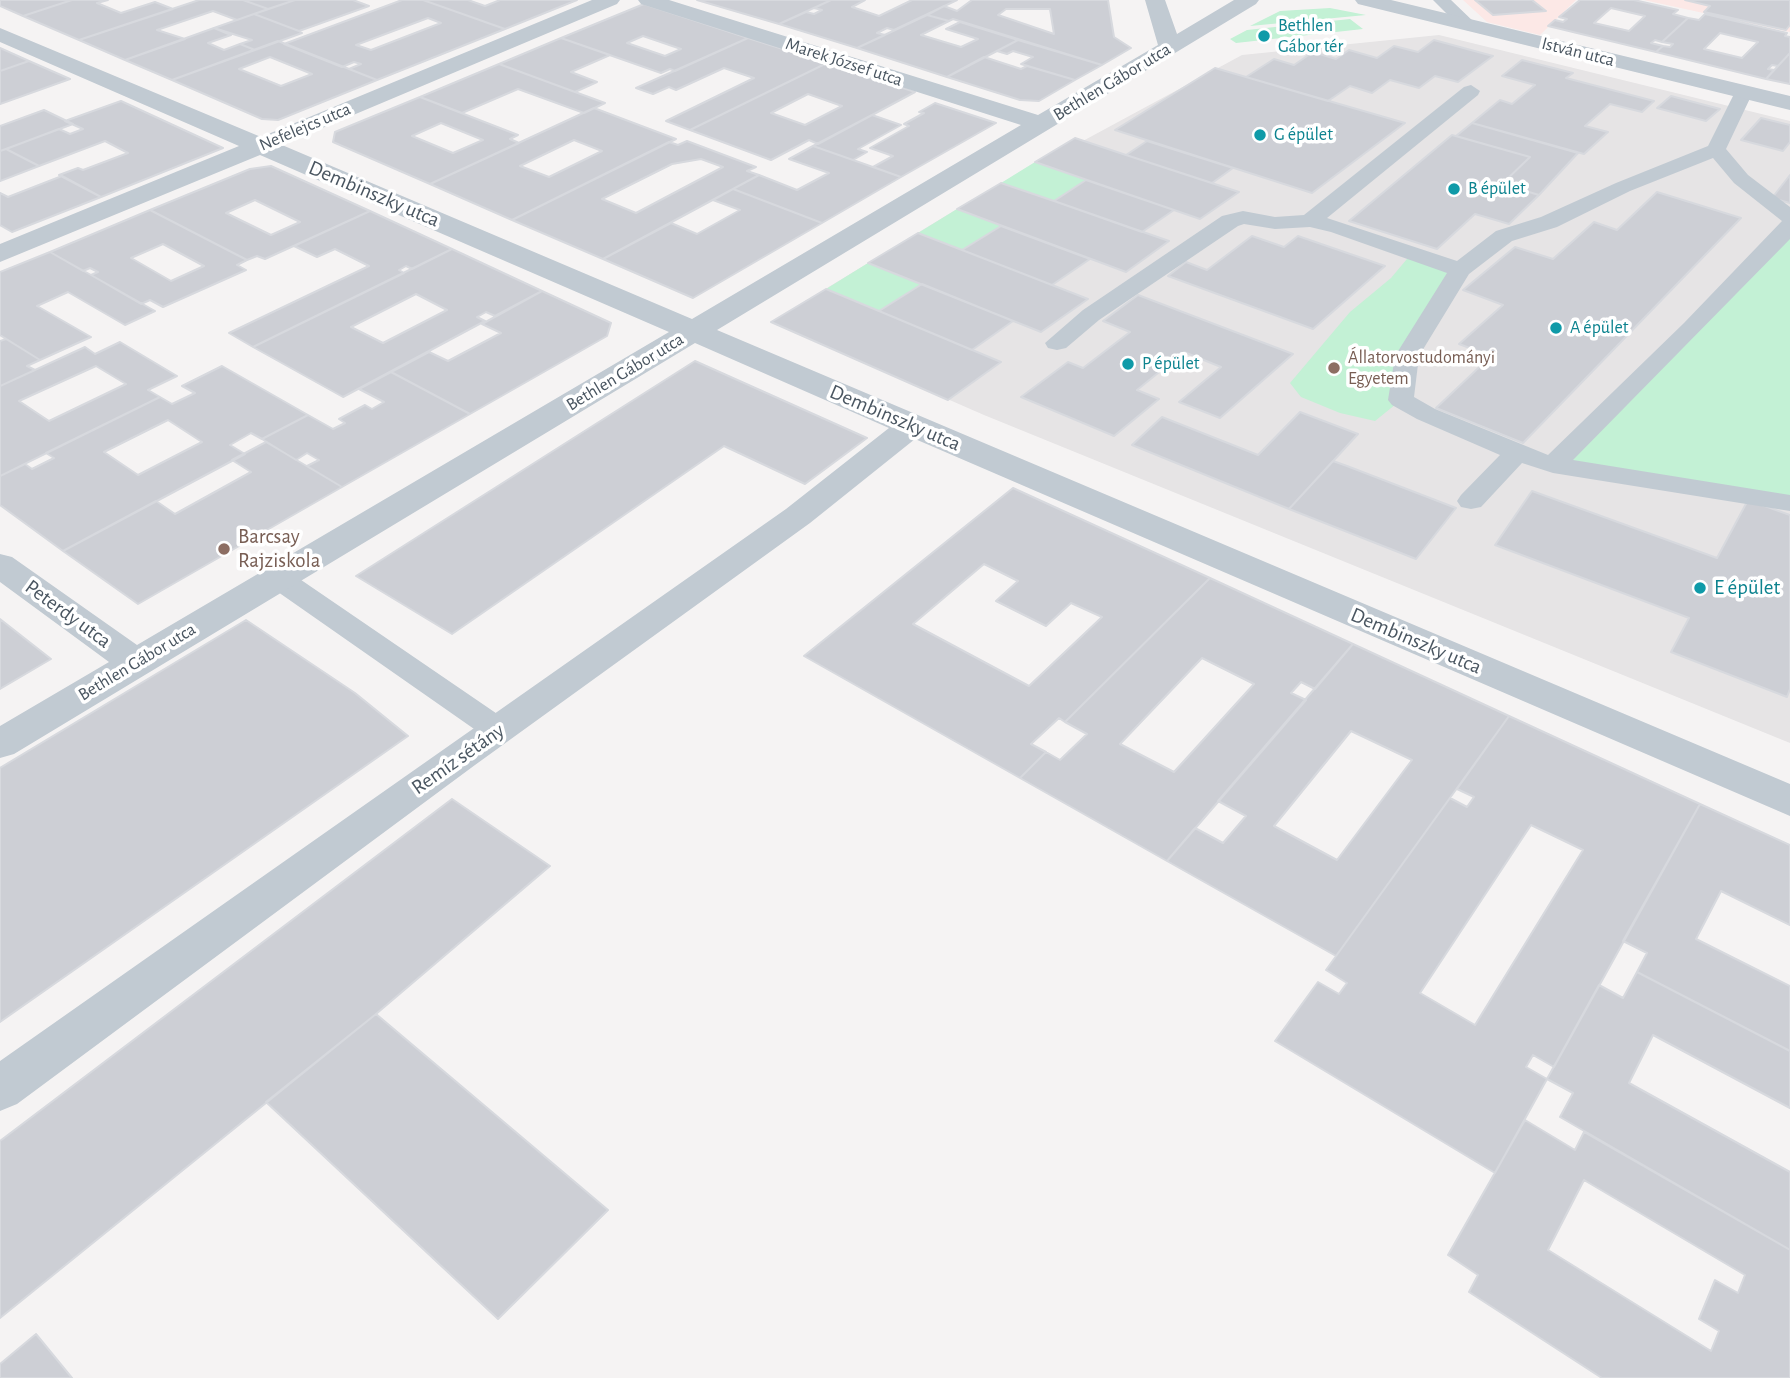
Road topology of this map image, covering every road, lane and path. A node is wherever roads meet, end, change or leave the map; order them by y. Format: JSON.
{"nodes":[{"id":1,"x":610,"y":0,"type":"edge"},
{"id":2,"x":648,"y":0,"type":"edge"},
{"id":3,"x":1155,"y":0,"type":"edge"},
{"id":4,"x":1249,"y":0,"type":"edge"},
{"id":5,"x":1365,"y":0,"type":"edge"},
{"id":6,"x":1441,"y":0,"type":"edge"},
{"id":7,"x":1467,"y":24,"type":"junction"},
{"id":8,"x":0,"y":34,"type":"edge"},
{"id":9,"x":1170,"y":47,"type":"junction"},
{"id":10,"x":1471,"y":91,"type":"dead end"},
{"id":11,"x":1744,"y":92,"type":"junction"},
{"id":12,"x":1790,"y":103,"type":"edge"},
{"id":13,"x":1041,"y":124,"type":"junction"},
{"id":14,"x":260,"y":145,"type":"junction"},
{"id":15,"x":1716,"y":150,"type":"junction"},
{"id":16,"x":1790,"y":217,"type":"edge"},
{"id":17,"x":1310,"y":221,"type":"junction"},
{"id":18,"x":1790,"y":226,"type":"edge"},
{"id":19,"x":0,"y":254,"type":"edge"},
{"id":20,"x":1460,"y":270,"type":"junction"},
{"id":21,"x":693,"y":331,"type":"junction"},
{"id":22,"x":1057,"y":343,"type":"dead end"},
{"id":23,"x":912,"y":425,"type":"junction"},
{"id":24,"x":1517,"y":453,"type":"junction"},
{"id":25,"x":1553,"y":465,"type":"junction"},
{"id":26,"x":1471,"y":501,"type":"dead end"},
{"id":27,"x":1790,"y":503,"type":"edge"},
{"id":28,"x":0,"y":565,"type":"edge"},
{"id":29,"x":278,"y":578,"type":"junction"},
{"id":30,"x":136,"y":663,"type":"junction"},
{"id":31,"x":498,"y":730,"type":"junction"},
{"id":32,"x":0,"y":744,"type":"edge"},
{"id":33,"x":1790,"y":801,"type":"edge"},
{"id":34,"x":0,"y":1088,"type":"edge"}],
"edges":[{"from":1,"to":14,"type":"street","name":"Nefelejcs utca"},
{"from":2,"to":13,"type":"street","name":"Marek József utca"},
{"from":3,"to":9,"type":"street"},
{"from":4,"to":9,"type":"street","name":"Bethlen Gábor utca"},
{"from":5,"to":7,"type":"street","name":"István utca"},
{"from":6,"to":7,"type":"lane"},
{"from":7,"to":11,"type":"street","name":"István utca"},
{"from":8,"to":14,"type":"street","name":"Dembinszky utca"},
{"from":9,"to":13,"type":"street","name":"Bethlen Gábor utca"},
{"from":10,"to":17,"type":"lane"},
{"from":11,"to":12,"type":"street","name":"István utca"},
{"from":11,"to":15,"type":"lane"},
{"from":13,"to":21,"type":"street","name":"Bethlen Gábor utca"},
{"from":14,"to":19,"type":"street","name":"Nefelejcs utca"},
{"from":14,"to":21,"type":"street","name":"Dembinszky utca"},
{"from":15,"to":16,"type":"lane"},
{"from":15,"to":20,"type":"lane"},
{"from":17,"to":20,"type":"lane"},
{"from":17,"to":22,"type":"lane"},
{"from":18,"to":25,"type":"lane"},
{"from":20,"to":24,"type":"lane"},
{"from":21,"to":23,"type":"street","name":"Dembinszky utca"},
{"from":21,"to":29,"type":"street","name":"Bethlen Gábor utca"},
{"from":23,"to":31,"type":"street","name":"Remíz sétány"},
{"from":23,"to":33,"type":"street","name":"Dembinszky utca"},
{"from":24,"to":25,"type":"lane"},
{"from":24,"to":26,"type":"lane"},
{"from":25,"to":27,"type":"lane"},
{"from":28,"to":30,"type":"street","name":"Peterdy utca"},
{"from":29,"to":30,"type":"street","name":"Bethlen Gábor utca"},
{"from":29,"to":31,"type":"lane"},
{"from":30,"to":32,"type":"street","name":"Bethlen Gábor utca"},
{"from":31,"to":34,"type":"street","name":"Remíz sétány"}]}
